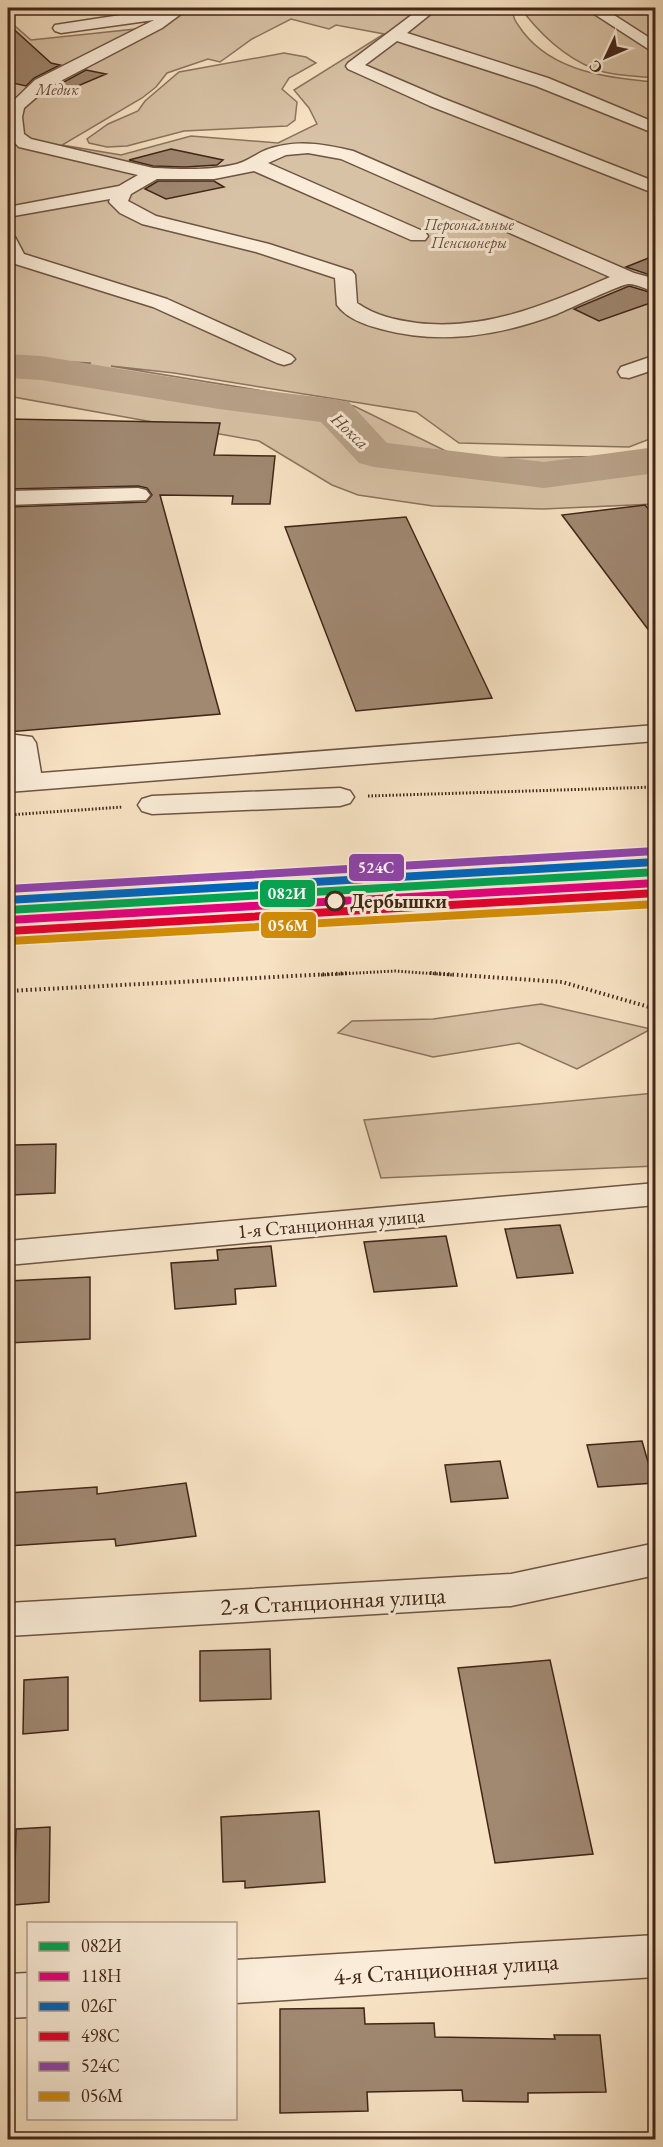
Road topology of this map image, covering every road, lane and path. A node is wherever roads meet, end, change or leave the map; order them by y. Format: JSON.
{"nodes":[{"id":1,"x":430,"y":8,"type":"edge"},
{"id":2,"x":593,"y":8,"type":"edge"},
{"id":3,"x":176,"y":11,"type":"edge"},
{"id":4,"x":61,"y":28,"type":"dead end"},
{"id":5,"x":393,"y":34,"type":"junction"},
{"id":6,"x":656,"y":49,"type":"edge"},
{"id":7,"x":656,"y":129,"type":"edge"},
{"id":8,"x":254,"y":164,"type":"junction"},
{"id":9,"x":153,"y":173,"type":"junction"},
{"id":10,"x":656,"y":189,"type":"edge"},
{"id":11,"x":124,"y":191,"type":"junction"},
{"id":12,"x":8,"y":212,"type":"edge"},
{"id":13,"x":418,"y":236,"type":"dead end"},
{"id":14,"x":10,"y":253,"type":"edge"},
{"id":15,"x":627,"y":277,"type":"junction"},
{"id":16,"x":656,"y":286,"type":"edge"},
{"id":17,"x":284,"y":360,"type":"dead end"},
{"id":18,"x":656,"y":361,"type":"edge"},
{"id":19,"x":629,"y":372,"type":"dead end"},
{"id":20,"x":138,"y":495,"type":"dead end"},
{"id":21,"x":8,"y":498,"type":"edge"},
{"id":22,"x":656,"y":733,"type":"edge"},
{"id":23,"x":8,"y":742,"type":"edge"},
{"id":24,"x":237,"y":766,"type":"junction"},
{"id":25,"x":18,"y":783,"type":"edge"},
{"id":26,"x":656,"y":787,"type":"edge"},
{"id":27,"x":340,"y":797,"type":"joint"},
{"id":28,"x":243,"y":801,"type":"junction"},
{"id":29,"x":152,"y":805,"type":"joint"},
{"id":30,"x":8,"y":815,"type":"edge"},
{"id":31,"x":656,"y":860,"type":"edge"},
{"id":32,"x":656,"y":896,"type":"edge"},
{"id":33,"x":8,"y":898,"type":"edge"},
{"id":34,"x":8,"y":935,"type":"edge"},
{"id":35,"x":8,"y":992,"type":"edge"},
{"id":36,"x":656,"y":1010,"type":"edge"},
{"id":37,"x":656,"y":1194,"type":"edge"},
{"id":38,"x":8,"y":1253,"type":"edge"},
{"id":39,"x":656,"y":1559,"type":"edge"},
{"id":40,"x":8,"y":1620,"type":"edge"},
{"id":41,"x":656,"y":1956,"type":"edge"},
{"id":42,"x":237,"y":1982,"type":"edge"},
{"id":43,"x":27,"y":1995,"type":"edge"},
{"id":44,"x":8,"y":1996,"type":"edge"}],
"edges":[{"from":1,"to":5,"type":"street"},
{"from":2,"to":6,"type":"street"},
{"from":3,"to":4,"type":"street"},
{"from":3,"to":9,"type":"street"},
{"from":5,"to":7,"type":"street"},
{"from":5,"to":10,"type":"street"},
{"from":8,"to":9,"type":"street"},
{"from":8,"to":13,"type":"street"},
{"from":8,"to":15,"type":"street"},
{"from":9,"to":11,"type":"street"},
{"from":11,"to":12,"type":"street"},
{"from":11,"to":15,"type":"street"},
{"from":14,"to":17,"type":"street"},
{"from":15,"to":16,"type":"street"},
{"from":18,"to":19,"type":"street"},
{"from":20,"to":21,"type":"street"},
{"from":22,"to":24,"type":"street"},
{"from":23,"to":25,"type":"street"},
{"from":24,"to":25,"type":"street"},
{"from":24,"to":28,"type":"street"},
{"from":26,"to":27,"type":"path"},
{"from":27,"to":28,"type":"street"},
{"from":28,"to":29,"type":"street"},
{"from":29,"to":30,"type":"path"},
{"from":31,"to":33,"type":"path"},
{"from":32,"to":34,"type":"path"},
{"from":35,"to":36,"type":"path"},
{"from":37,"to":38,"type":"street","name":"1-я Станционная улица"},
{"from":39,"to":40,"type":"street","name":"2-я Станционная улица"},
{"from":41,"to":42,"type":"street","name":"4-я Станционная улица"},
{"from":43,"to":44,"type":"street"}]}
